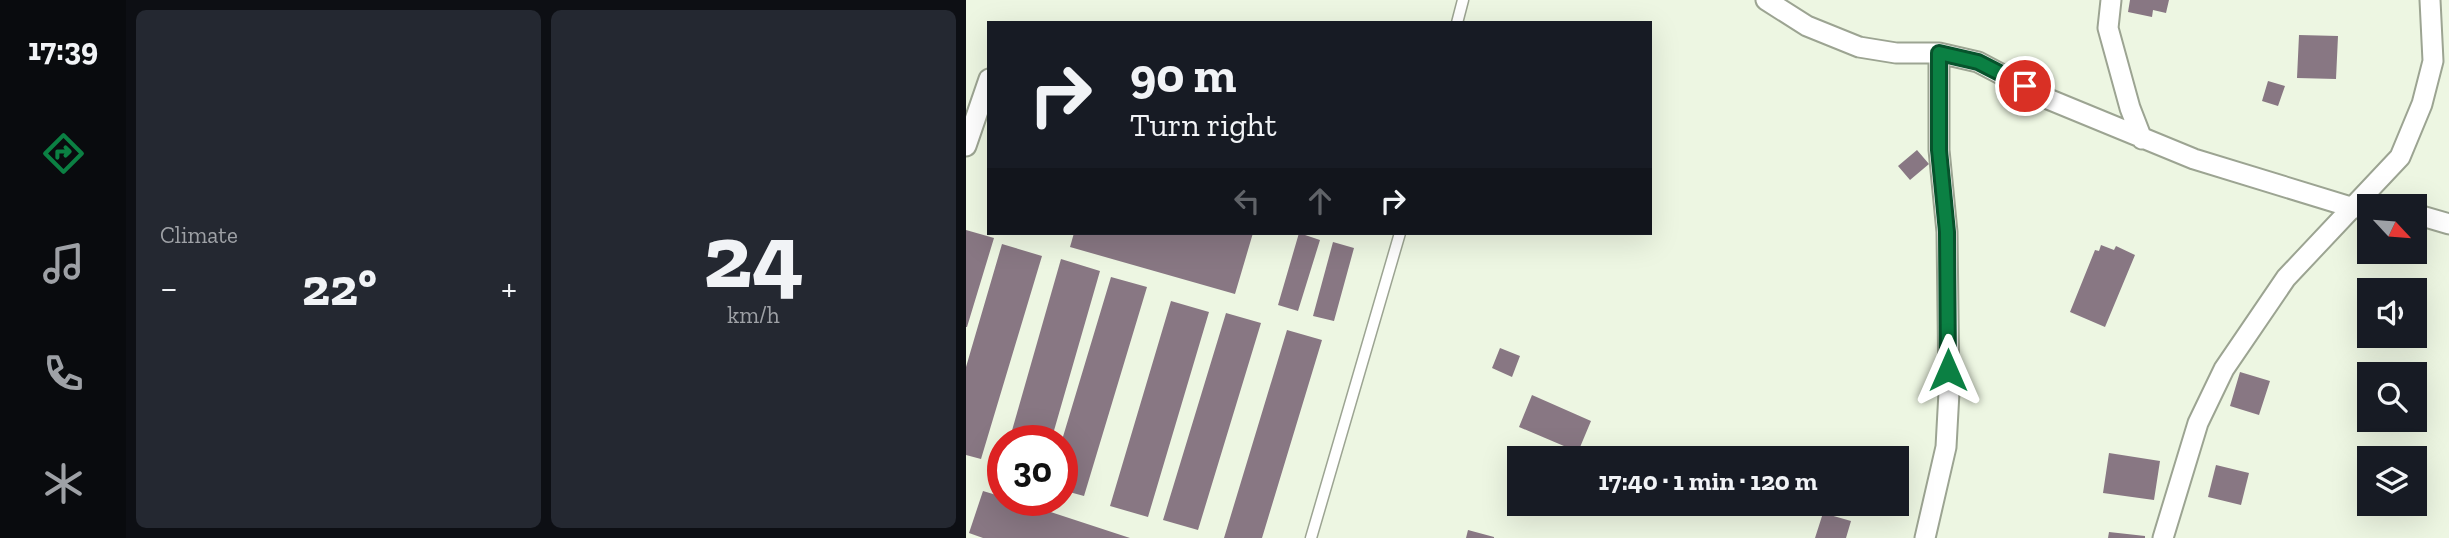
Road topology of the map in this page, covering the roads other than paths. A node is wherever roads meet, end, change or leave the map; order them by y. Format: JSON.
{"nodes":[{"id":1,"x":1463,"y":0,"type":"edge"},
{"id":2,"x":1766,"y":0,"type":"edge"},
{"id":3,"x":2111,"y":0,"type":"edge"},
{"id":4,"x":2430,"y":0,"type":"edge"},
{"id":5,"x":1458,"y":21,"type":"edge"},
{"id":6,"x":1939,"y":53,"type":"junction"},
{"id":7,"x":987,"y":85,"type":"edge"},
{"id":8,"x":2141,"y":139,"type":"junction"},
{"id":9,"x":966,"y":146,"type":"edge"},
{"id":10,"x":2373,"y":194,"type":"edge"},
{"id":11,"x":2357,"y":207,"type":"edge"},
{"id":12,"x":2357,"y":213,"type":"edge"},
{"id":13,"x":1399,"y":235,"type":"edge"},
{"id":14,"x":1311,"y":538,"type":"edge"},
{"id":15,"x":1924,"y":538,"type":"edge"},
{"id":16,"x":2163,"y":538,"type":"edge"}],
"edges":[{"from":1,"to":5,"type":"lane"},
{"from":2,"to":6,"type":"street"},
{"from":3,"to":8,"type":"street"},
{"from":4,"to":10,"type":"street"},
{"from":6,"to":8,"type":"street"},
{"from":6,"to":15,"type":"street"},
{"from":7,"to":9,"type":"street"},
{"from":8,"to":11,"type":"street"},
{"from":12,"to":16,"type":"street"},
{"from":13,"to":14,"type":"lane"}]}
